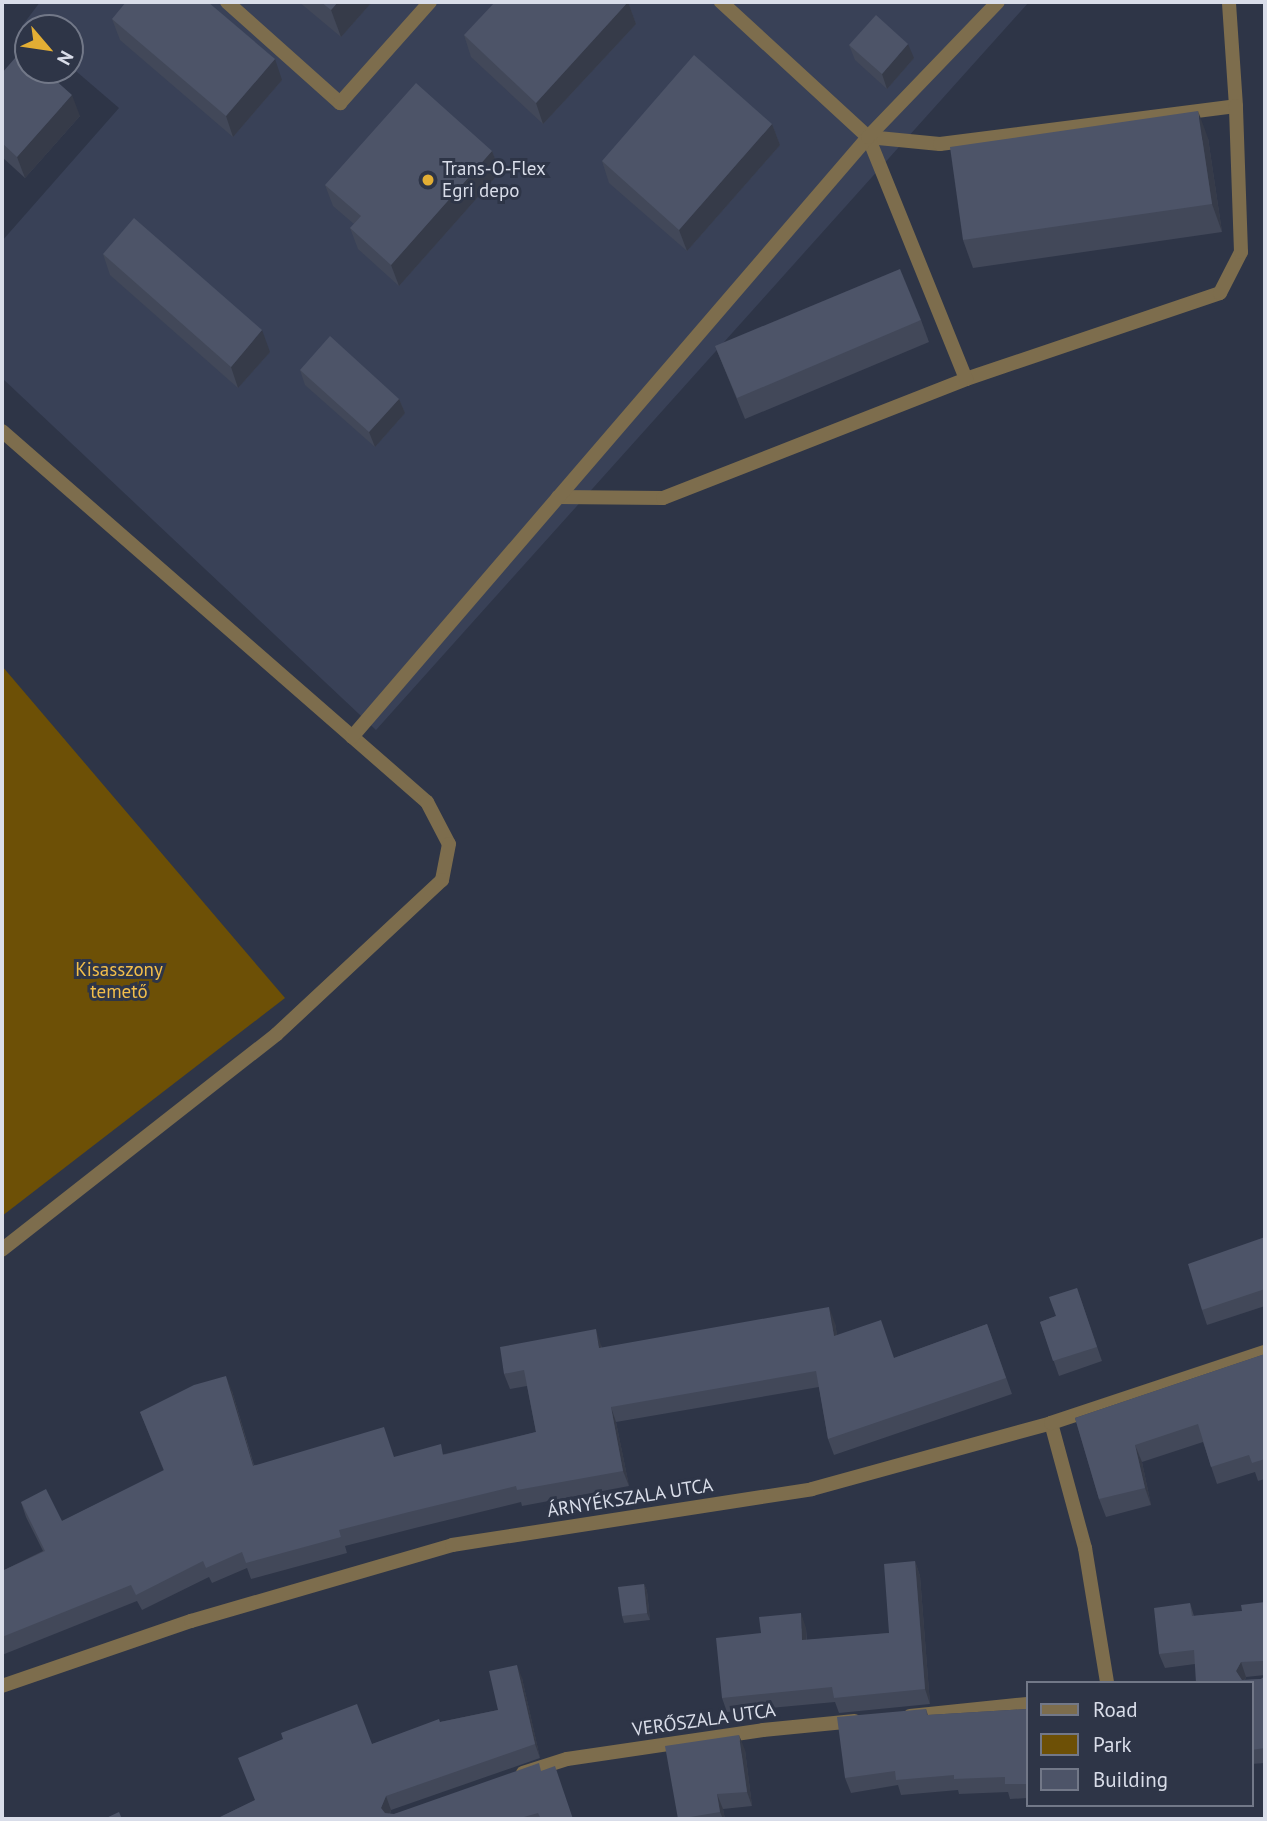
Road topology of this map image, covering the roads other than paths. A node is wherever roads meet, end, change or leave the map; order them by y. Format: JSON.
{"nodes":[{"id":1,"x":227,"y":2,"type":"edge"},
{"id":2,"x":430,"y":2,"type":"edge"},
{"id":3,"x":721,"y":2,"type":"edge"},
{"id":4,"x":999,"y":2,"type":"edge"},
{"id":5,"x":1229,"y":2,"type":"edge"},
{"id":6,"x":1236,"y":106,"type":"junction"},
{"id":7,"x":867,"y":137,"type":"junction"},
{"id":8,"x":966,"y":379,"type":"junction"},
{"id":9,"x":2,"y":431,"type":"edge"},
{"id":10,"x":558,"y":497,"type":"junction"},
{"id":11,"x":352,"y":737,"type":"junction"},
{"id":12,"x":2,"y":1250,"type":"edge"},
{"id":13,"x":1265,"y":1352,"type":"edge"},
{"id":14,"x":1051,"y":1423,"type":"junction"},
{"id":15,"x":1107,"y":1681,"type":"edge"},
{"id":16,"x":2,"y":1686,"type":"edge"},
{"id":17,"x":1026,"y":1704,"type":"edge"},
{"id":18,"x":897,"y":1717,"type":"edge"},
{"id":19,"x":871,"y":1720,"type":"edge"},
{"id":20,"x":505,"y":1779,"type":"edge"}],
"edges":[{"from":1,"to":2,"type":"street"},
{"from":3,"to":7,"type":"street"},
{"from":4,"to":7,"type":"street"},
{"from":5,"to":6,"type":"street"},
{"from":6,"to":7,"type":"street"},
{"from":6,"to":8,"type":"street"},
{"from":7,"to":8,"type":"street"},
{"from":7,"to":10,"type":"street"},
{"from":8,"to":10,"type":"street"},
{"from":9,"to":11,"type":"street"},
{"from":10,"to":11,"type":"street"},
{"from":11,"to":12,"type":"street"},
{"from":13,"to":14,"type":"street","name":"ÁRNYÉKSZALA UTCA"},
{"from":14,"to":15,"type":"street"},
{"from":14,"to":16,"type":"street","name":"ÁRNYÉKSZALA UTCA"},
{"from":17,"to":18,"type":"street"},
{"from":19,"to":20,"type":"street","name":"VERŐSZALA UTCA"}]}
